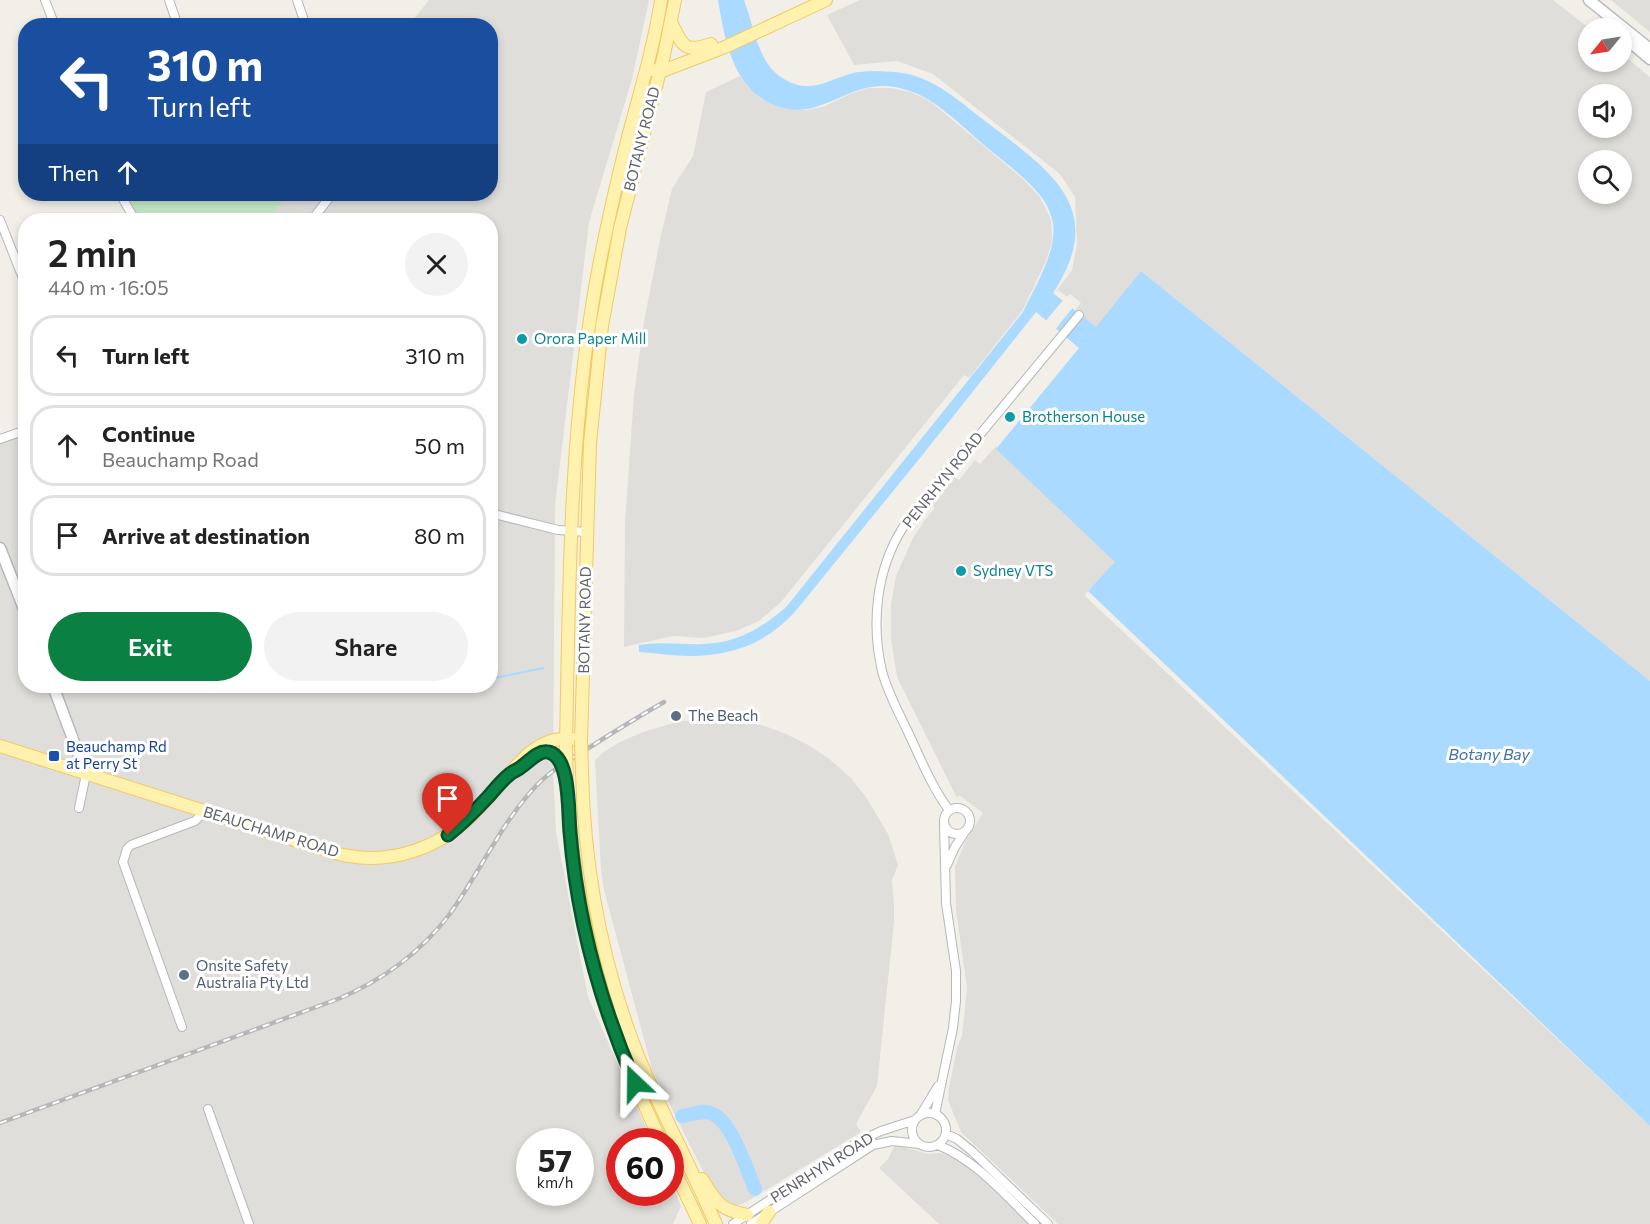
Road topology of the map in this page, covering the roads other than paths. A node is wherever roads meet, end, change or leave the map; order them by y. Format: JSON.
{"nodes":[{"id":1,"x":45,"y":0,"type":"edge"},
{"id":2,"x":169,"y":0,"type":"edge"},
{"id":3,"x":297,"y":0,"type":"edge"},
{"id":4,"x":661,"y":0,"type":"edge"},
{"id":5,"x":675,"y":0,"type":"edge"},
{"id":6,"x":826,"y":0,"type":"edge"},
{"id":7,"x":1580,"y":0,"type":"edge"},
{"id":8,"x":1589,"y":0,"type":"edge"},
{"id":9,"x":52,"y":18,"type":"edge"},
{"id":10,"x":175,"y":18,"type":"edge"},
{"id":11,"x":303,"y":18,"type":"edge"},
{"id":12,"x":1602,"y":18,"type":"edge"},
{"id":13,"x":671,"y":22,"type":"junction"},
{"id":14,"x":725,"y":43,"type":"junction"},
{"id":15,"x":1632,"y":44,"type":"edge"},
{"id":16,"x":1650,"y":49,"type":"edge"},
{"id":17,"x":1650,"y":59,"type":"edge"},
{"id":18,"x":646,"y":68,"type":"junction"},
{"id":19,"x":660,"y":72,"type":"junction"},
{"id":20,"x":327,"y":201,"type":"edge"},
{"id":21,"x":317,"y":213,"type":"edge"},
{"id":22,"x":0,"y":220,"type":"edge"},
{"id":23,"x":18,"y":266,"type":"edge"},
{"id":24,"x":1079,"y":315,"type":"dead end"},
{"id":25,"x":18,"y":433,"type":"edge"},
{"id":26,"x":0,"y":440,"type":"edge"},
{"id":27,"x":498,"y":515,"type":"edge"},
{"id":28,"x":571,"y":531,"type":"junction"},
{"id":29,"x":587,"y":532,"type":"junction"},
{"id":30,"x":0,"y":548,"type":"edge"},
{"id":31,"x":18,"y":594,"type":"edge"},
{"id":32,"x":56,"y":693,"type":"edge"},
{"id":33,"x":574,"y":740,"type":"junction"},
{"id":34,"x":0,"y":746,"type":"edge"},
{"id":35,"x":511,"y":772,"type":"junction"},
{"id":36,"x":86,"y":774,"type":"junction"},
{"id":37,"x":567,"y":783,"type":"junction"},
{"id":38,"x":79,"y":808,"type":"dead end"},
{"id":39,"x":950,"y":810,"type":"junction"},
{"id":40,"x":204,"y":812,"type":"junction"},
{"id":41,"x":944,"y":824,"type":"junction"},
{"id":42,"x":964,"y":832,"type":"junction"},
{"id":43,"x":946,"y":869,"type":"junction"},
{"id":44,"x":182,"y":1027,"type":"dead end"},
{"id":45,"x":941,"y":1080,"type":"junction"},
{"id":46,"x":208,"y":1109,"type":"dead end"},
{"id":47,"x":935,"y":1114,"type":"junction"},
{"id":48,"x":917,"y":1118,"type":"junction"},
{"id":49,"x":655,"y":1128,"type":"edge"},
{"id":50,"x":672,"y":1128,"type":"edge"},
{"id":51,"x":946,"y":1134,"type":"junction"},
{"id":52,"x":919,"y":1144,"type":"junction"},
{"id":53,"x":938,"y":1145,"type":"junction"},
{"id":54,"x":684,"y":1150,"type":"edge"},
{"id":55,"x":684,"y":1155,"type":"edge"},
{"id":56,"x":684,"y":1190,"type":"edge"},
{"id":57,"x":689,"y":1200,"type":"junction"},
{"id":58,"x":769,"y":1212,"type":"junction"},
{"id":59,"x":749,"y":1220,"type":"edge"},
{"id":60,"x":249,"y":1224,"type":"edge"},
{"id":61,"x":688,"y":1224,"type":"edge"},
{"id":62,"x":700,"y":1224,"type":"edge"},
{"id":63,"x":716,"y":1224,"type":"edge"},
{"id":64,"x":734,"y":1224,"type":"edge"},
{"id":65,"x":760,"y":1224,"type":"edge"},
{"id":66,"x":1035,"y":1224,"type":"edge"},
{"id":67,"x":1048,"y":1224,"type":"edge"}],
"edges":[{"from":1,"to":9,"type":"street"},
{"from":2,"to":10,"type":"street"},
{"from":3,"to":11,"type":"street"},
{"from":4,"to":18,"type":"main road","name":"BOTANY ROAD"},
{"from":5,"to":13,"type":"main road","name":"BOTANY ROAD"},
{"from":6,"to":14,"type":"main road"},
{"from":7,"to":12,"type":"street"},
{"from":8,"to":16,"type":"street"},
{"from":13,"to":14,"type":"main road"},
{"from":13,"to":19,"type":"main road","name":"BOTANY ROAD"},
{"from":14,"to":19,"type":"main road"},
{"from":15,"to":17,"type":"street"},
{"from":18,"to":19,"type":"main road"},
{"from":18,"to":28,"type":"main road","name":"BOTANY ROAD"},
{"from":19,"to":29,"type":"main road","name":"BOTANY ROAD"},
{"from":20,"to":21,"type":"street"},
{"from":22,"to":23,"type":"street"},
{"from":24,"to":39,"type":"street","name":"PENRHYN ROAD"},
{"from":25,"to":26,"type":"street"},
{"from":27,"to":28,"type":"street"},
{"from":28,"to":29,"type":"street"},
{"from":28,"to":33,"type":"main road","name":"BOTANY ROAD"},
{"from":29,"to":33,"type":"main road","name":"BOTANY ROAD"},
{"from":30,"to":31,"type":"street"},
{"from":32,"to":36,"type":"street"},
{"from":33,"to":35,"type":"main road","name":"BEAUCHAMP ROAD"},
{"from":33,"to":37,"type":"main road","name":"BOTANY ROAD","bridge":true},
{"from":33,"to":50,"type":"main road","name":"BOTANY ROAD","bridge":true},
{"from":34,"to":36,"type":"main road","name":"BEAUCHAMP ROAD"},
{"from":35,"to":37,"type":"main road","bridge":true},
{"from":35,"to":40,"type":"main road","name":"BEAUCHAMP ROAD"},
{"from":36,"to":38,"type":"street"},
{"from":36,"to":40,"type":"main road","name":"BEAUCHAMP ROAD"},
{"from":37,"to":49,"type":"main road","name":"BOTANY ROAD"},
{"from":39,"to":41,"type":"street"},
{"from":39,"to":42,"type":"street","name":"PENRHYN ROAD"},
{"from":40,"to":44,"type":"street"},
{"from":41,"to":42,"type":"street"},
{"from":41,"to":43,"type":"street"},
{"from":42,"to":43,"type":"street"},
{"from":43,"to":45,"type":"street"},
{"from":45,"to":47,"type":"street"},
{"from":45,"to":48,"type":"street"},
{"from":46,"to":60,"type":"street"},
{"from":47,"to":48,"type":"street"},
{"from":47,"to":51,"type":"street"},
{"from":48,"to":52,"type":"street"},
{"from":48,"to":59,"type":"street","name":"PENRHYN ROAD"},
{"from":51,"to":53,"type":"street"},
{"from":51,"to":67,"type":"street"},
{"from":52,"to":53,"type":"street"},
{"from":52,"to":58,"type":"street","name":"PENRHYN ROAD"},
{"from":53,"to":66,"type":"street"},
{"from":54,"to":59,"type":"main road"},
{"from":55,"to":63,"type":"main road","name":"BOTANY ROAD"},
{"from":56,"to":57,"type":"main road"},
{"from":57,"to":61,"type":"main road"},
{"from":57,"to":62,"type":"main road"},
{"from":58,"to":59,"type":"street","name":"PENRHYN ROAD"},
{"from":58,"to":65,"type":"main road"},
{"from":59,"to":64,"type":"street","name":"PENRHYN ROAD"}]}
